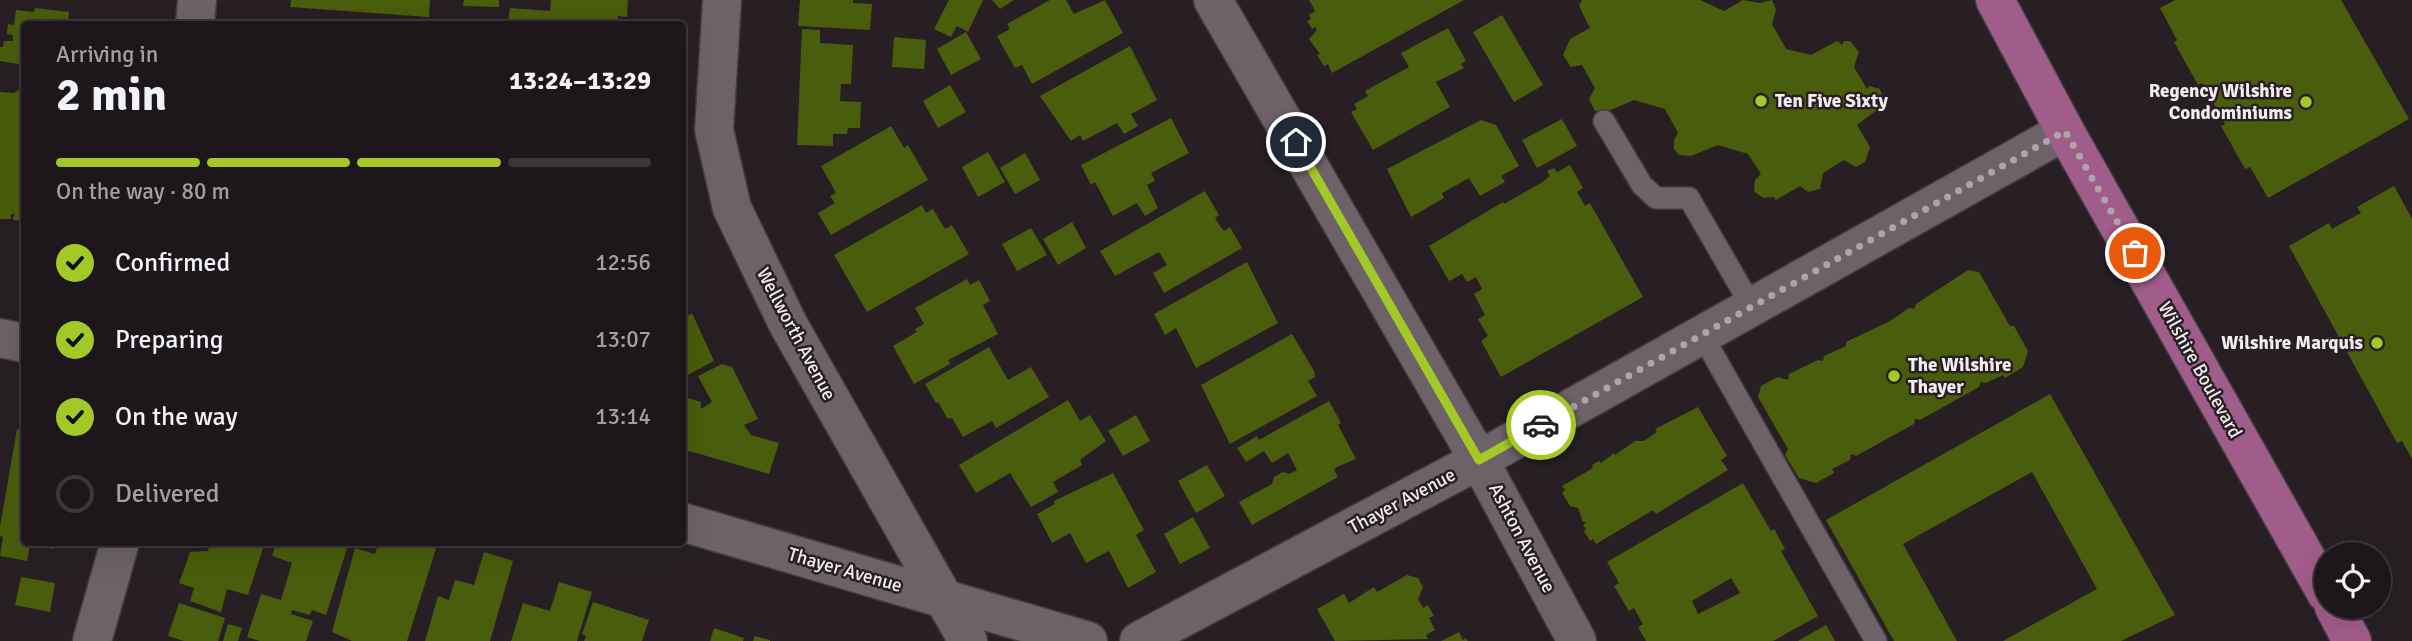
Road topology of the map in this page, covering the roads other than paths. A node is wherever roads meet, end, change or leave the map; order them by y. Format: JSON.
{"nodes":[{"id":1,"x":197,"y":0,"type":"edge"},
{"id":2,"x":722,"y":0,"type":"edge"},
{"id":3,"x":1213,"y":0,"type":"edge"},
{"id":4,"x":1995,"y":0,"type":"edge"},
{"id":5,"x":195,"y":21,"type":"edge"},
{"id":6,"x":1604,"y":121,"type":"dead end"},
{"id":7,"x":2065,"y":131,"type":"junction"},
{"id":8,"x":1752,"y":307,"type":"junction"},
{"id":9,"x":1702,"y":335,"type":"junction"},
{"id":10,"x":0,"y":338,"type":"edge"},
{"id":11,"x":21,"y":342,"type":"edge"},
{"id":12,"x":1479,"y":460,"type":"junction"},
{"id":13,"x":686,"y":523,"type":"edge"},
{"id":14,"x":119,"y":546,"type":"edge"},
{"id":15,"x":2314,"y":572,"type":"edge"},
{"id":16,"x":945,"y":600,"type":"junction"},
{"id":17,"x":2340,"y":619,"type":"edge"},
{"id":18,"x":92,"y":641,"type":"edge"},
{"id":19,"x":968,"y":641,"type":"edge"},
{"id":20,"x":1088,"y":641,"type":"edge"},
{"id":21,"x":1139,"y":641,"type":"edge"},
{"id":22,"x":1577,"y":641,"type":"edge"},
{"id":23,"x":1876,"y":641,"type":"edge"},
{"id":24,"x":2352,"y":641,"type":"edge"}],
"edges":[{"from":1,"to":5,"type":"street"},
{"from":2,"to":16,"type":"street","name":"Wellworth Avenue"},
{"from":3,"to":12,"type":"street","name":"Ashton Avenue"},
{"from":4,"to":7,"type":"main road","name":"Wilshire Boulevard"},
{"from":6,"to":8,"type":"lane"},
{"from":7,"to":8,"type":"street","name":"Thayer Avenue"},
{"from":7,"to":15,"type":"main road","name":"Wilshire Boulevard"},
{"from":8,"to":9,"type":"street","name":"Thayer Avenue"},
{"from":9,"to":12,"type":"street","name":"Thayer Avenue"},
{"from":9,"to":23,"type":"lane"},
{"from":10,"to":11,"type":"street"},
{"from":12,"to":21,"type":"street","name":"Thayer Avenue"},
{"from":12,"to":22,"type":"street","name":"Ashton Avenue"},
{"from":13,"to":16,"type":"street","name":"Thayer Avenue"},
{"from":14,"to":18,"type":"street"},
{"from":16,"to":19,"type":"street","name":"Wellworth Avenue"},
{"from":16,"to":20,"type":"street","name":"Thayer Avenue"},
{"from":17,"to":24,"type":"main road"}]}
